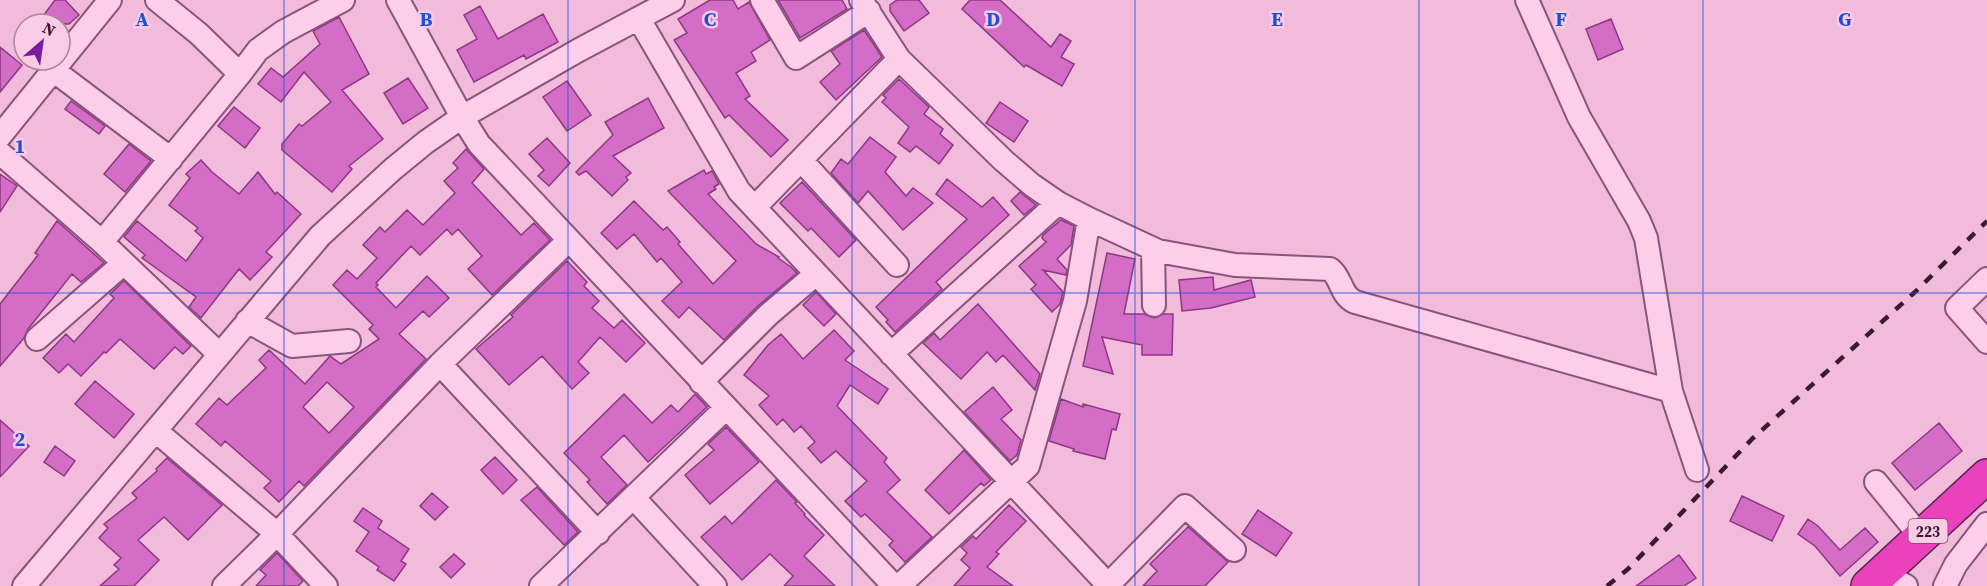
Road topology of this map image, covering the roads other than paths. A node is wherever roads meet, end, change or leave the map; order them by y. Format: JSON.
{"nodes":[{"id":1,"x":110,"y":0,"type":"edge"},
{"id":2,"x":157,"y":0,"type":"edge"},
{"id":3,"x":343,"y":0,"type":"edge"},
{"id":4,"x":398,"y":0,"type":"edge"},
{"id":5,"x":673,"y":0,"type":"edge"},
{"id":6,"x":762,"y":0,"type":"edge"},
{"id":7,"x":1527,"y":0,"type":"edge"},
{"id":8,"x":865,"y":6,"type":"edge"},
{"id":9,"x":639,"y":19,"type":"junction"},
{"id":10,"x":72,"y":47,"type":"edge"},
{"id":11,"x":899,"y":59,"type":"junction"},
{"id":12,"x":51,"y":72,"type":"edge"},
{"id":13,"x":56,"y":72,"type":"edge"},
{"id":14,"x":240,"y":74,"type":"junction"},
{"id":15,"x":462,"y":117,"type":"junction"},
{"id":16,"x":0,"y":136,"type":"edge"},
{"id":17,"x":0,"y":153,"type":"edge"},
{"id":18,"x":171,"y":159,"type":"junction"},
{"id":19,"x":801,"y":160,"type":"junction"},
{"id":20,"x":1058,"y":203,"type":"junction"},
{"id":21,"x":755,"y":207,"type":"junction"},
{"id":22,"x":1089,"y":219,"type":"junction"},
{"id":23,"x":568,"y":241,"type":"junction"},
{"id":24,"x":102,"y":242,"type":"junction"},
{"id":25,"x":1153,"y":249,"type":"junction"},
{"id":26,"x":123,"y":263,"type":"junction"},
{"id":27,"x":897,"y":265,"type":"dead end"},
{"id":28,"x":816,"y":274,"type":"junction"},
{"id":29,"x":1987,"y":279,"type":"edge"},
{"id":30,"x":1154,"y":305,"type":"dead end"},
{"id":31,"x":247,"y":321,"type":"junction"},
{"id":32,"x":37,"y":339,"type":"dead end"},
{"id":33,"x":349,"y":341,"type":"dead end"},
{"id":34,"x":1987,"y":342,"type":"edge"},
{"id":35,"x":219,"y":354,"type":"junction"},
{"id":36,"x":891,"y":354,"type":"junction"},
{"id":37,"x":440,"y":364,"type":"junction"},
{"id":38,"x":701,"y":382,"type":"junction"},
{"id":39,"x":1671,"y":391,"type":"junction"},
{"id":40,"x":726,"y":408,"type":"junction"},
{"id":41,"x":156,"y":431,"type":"junction"},
{"id":42,"x":1696,"y":470,"type":"dead end"},
{"id":43,"x":1987,"y":476,"type":"edge"},
{"id":44,"x":1876,"y":482,"type":"dead end"},
{"id":45,"x":1011,"y":483,"type":"junction"},
{"id":46,"x":634,"y":498,"type":"junction"},
{"id":47,"x":1987,"y":524,"type":"edge"},
{"id":48,"x":598,"y":533,"type":"junction"},
{"id":49,"x":277,"y":534,"type":"junction"},
{"id":50,"x":1922,"y":537,"type":"junction"},
{"id":51,"x":1234,"y":550,"type":"dead end"},
{"id":52,"x":1885,"y":582,"type":"edge"},
{"id":53,"x":546,"y":584,"type":"edge"},
{"id":54,"x":1108,"y":585,"type":"edge"},
{"id":55,"x":24,"y":586,"type":"edge"},
{"id":56,"x":224,"y":586,"type":"edge"},
{"id":57,"x":326,"y":586,"type":"edge"},
{"id":58,"x":715,"y":586,"type":"edge"},
{"id":59,"x":894,"y":586,"type":"edge"},
{"id":60,"x":899,"y":586,"type":"edge"},
{"id":61,"x":1945,"y":586,"type":"edge"}],
"edges":[{"from":1,"to":10,"type":"street"},
{"from":2,"to":14,"type":"street"},
{"from":3,"to":14,"type":"street"},
{"from":4,"to":15,"type":"street"},
{"from":5,"to":9,"type":"street"},
{"from":6,"to":8,"type":"street"},
{"from":7,"to":39,"type":"street"},
{"from":8,"to":11,"type":"street"},
{"from":9,"to":15,"type":"street"},
{"from":9,"to":21,"type":"street"},
{"from":11,"to":19,"type":"street"},
{"from":11,"to":20,"type":"street"},
{"from":12,"to":16,"type":"street"},
{"from":13,"to":18,"type":"street"},
{"from":14,"to":18,"type":"street"},
{"from":15,"to":23,"type":"street"},
{"from":15,"to":31,"type":"street"},
{"from":17,"to":24,"type":"street"},
{"from":18,"to":24,"type":"street"},
{"from":19,"to":21,"type":"street"},
{"from":19,"to":27,"type":"street"},
{"from":20,"to":22,"type":"street"},
{"from":20,"to":36,"type":"street"},
{"from":21,"to":28,"type":"street"},
{"from":22,"to":25,"type":"street"},
{"from":22,"to":45,"type":"street"},
{"from":23,"to":37,"type":"street"},
{"from":23,"to":38,"type":"street"},
{"from":24,"to":26,"type":"street"},
{"from":25,"to":30,"type":"street"},
{"from":25,"to":39,"type":"street"},
{"from":26,"to":32,"type":"street"},
{"from":26,"to":35,"type":"street"},
{"from":28,"to":36,"type":"street"},
{"from":28,"to":38,"type":"street"},
{"from":29,"to":34,"type":"street"},
{"from":31,"to":33,"type":"street"},
{"from":31,"to":35,"type":"street"},
{"from":35,"to":41,"type":"street"},
{"from":36,"to":45,"type":"street"},
{"from":37,"to":48,"type":"street"},
{"from":37,"to":49,"type":"street"},
{"from":38,"to":40,"type":"street"},
{"from":39,"to":42,"type":"street"},
{"from":40,"to":46,"type":"street"},
{"from":40,"to":59,"type":"street"},
{"from":41,"to":49,"type":"street"},
{"from":41,"to":55,"type":"street"},
{"from":43,"to":50,"type":"highway","number":"223"},
{"from":44,"to":50,"type":"street"},
{"from":45,"to":54,"type":"street"},
{"from":45,"to":60,"type":"street"},
{"from":46,"to":48,"type":"street"},
{"from":46,"to":58,"type":"street"},
{"from":47,"to":61,"type":"street"},
{"from":48,"to":53,"type":"street"},
{"from":49,"to":56,"type":"street"},
{"from":49,"to":57,"type":"street"},
{"from":50,"to":52,"type":"highway","number":"223"},
{"from":51,"to":54,"type":"street"}]}
